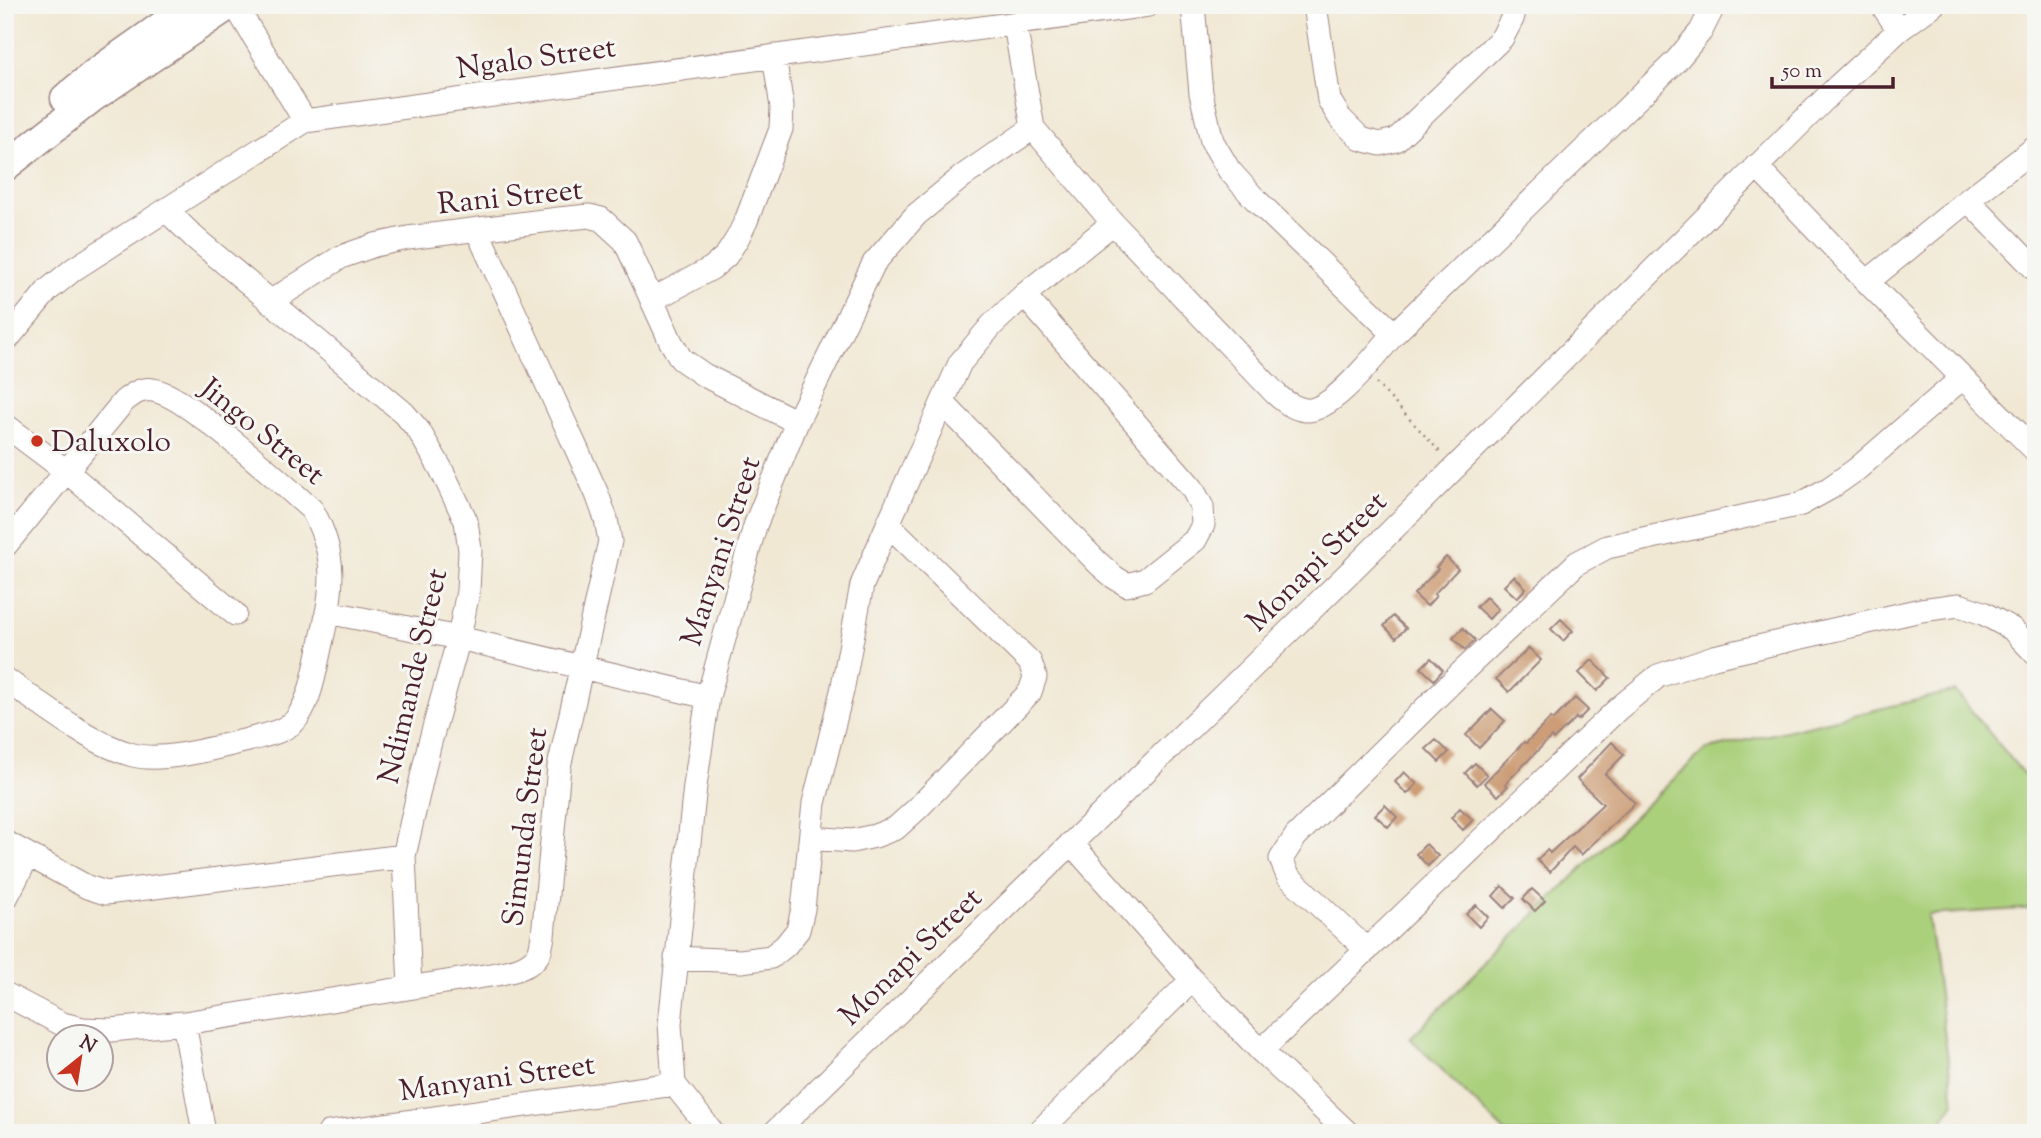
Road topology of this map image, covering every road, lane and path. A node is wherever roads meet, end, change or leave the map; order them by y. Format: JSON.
{"nodes":[{"id":1,"x":191,"y":5,"type":"edge"},
{"id":2,"x":230,"y":5,"type":"edge"},
{"id":3,"x":235,"y":5,"type":"edge"},
{"id":4,"x":1148,"y":5,"type":"edge"},
{"id":5,"x":1193,"y":5,"type":"edge"},
{"id":6,"x":1315,"y":5,"type":"edge"},
{"id":7,"x":1516,"y":5,"type":"edge"},
{"id":8,"x":1714,"y":5,"type":"edge"},
{"id":9,"x":1882,"y":5,"type":"edge"},
{"id":10,"x":1933,"y":5,"type":"edge"},
{"id":11,"x":1015,"y":24,"type":"junction"},
{"id":12,"x":1899,"y":30,"type":"junction"},
{"id":13,"x":774,"y":56,"type":"junction"},
{"id":14,"x":305,"y":121,"type":"junction"},
{"id":15,"x":1032,"y":128,"type":"junction"},
{"id":16,"x":5,"y":145,"type":"edge"},
{"id":17,"x":2036,"y":147,"type":"edge"},
{"id":18,"x":1756,"y":166,"type":"junction"},
{"id":19,"x":5,"y":167,"type":"edge"},
{"id":20,"x":1968,"y":200,"type":"junction"},
{"id":21,"x":166,"y":210,"type":"junction"},
{"id":22,"x":1113,"y":223,"type":"junction"},
{"id":23,"x":477,"y":230,"type":"junction"},
{"id":24,"x":2036,"y":270,"type":"edge"},
{"id":25,"x":1867,"y":282,"type":"junction"},
{"id":26,"x":1024,"y":295,"type":"junction"},
{"id":27,"x":652,"y":300,"type":"junction"},
{"id":28,"x":270,"y":302,"type":"junction"},
{"id":29,"x":1394,"y":334,"type":"junction"},
{"id":30,"x":5,"y":342,"type":"edge"},
{"id":31,"x":1363,"y":369,"type":"junction"},
{"id":32,"x":1962,"y":378,"type":"junction"},
{"id":33,"x":943,"y":403,"type":"junction"},
{"id":34,"x":797,"y":422,"type":"junction"},
{"id":35,"x":5,"y":425,"type":"edge"},
{"id":36,"x":2036,"y":451,"type":"edge"},
{"id":37,"x":1455,"y":468,"type":"junction"},
{"id":38,"x":66,"y":471,"type":"junction"},
{"id":39,"x":888,"y":524,"type":"junction"},
{"id":40,"x":5,"y":546,"type":"edge"},
{"id":41,"x":327,"y":612,"type":"junction"},
{"id":42,"x":235,"y":614,"type":"dead end"},
{"id":43,"x":459,"y":638,"type":"junction"},
{"id":44,"x":2036,"y":654,"type":"edge"},
{"id":45,"x":581,"y":666,"type":"junction"},
{"id":46,"x":5,"y":679,"type":"edge"},
{"id":47,"x":708,"y":697,"type":"junction"},
{"id":48,"x":811,"y":838,"type":"junction"},
{"id":49,"x":5,"y":842,"type":"edge"},
{"id":50,"x":1071,"y":843,"type":"junction"},
{"id":51,"x":28,"y":856,"type":"junction"},
{"id":52,"x":404,"y":856,"type":"junction"},
{"id":53,"x":5,"y":900,"type":"edge"},
{"id":54,"x":1367,"y":950,"type":"junction"},
{"id":55,"x":676,"y":958,"type":"junction"},
{"id":56,"x":1192,"y":980,"type":"junction"},
{"id":57,"x":410,"y":987,"type":"junction"},
{"id":58,"x":5,"y":994,"type":"edge"},
{"id":59,"x":184,"y":1023,"type":"junction"},
{"id":60,"x":1261,"y":1051,"type":"junction"},
{"id":61,"x":674,"y":1084,"type":"junction"},
{"id":62,"x":204,"y":1133,"type":"edge"},
{"id":63,"x":329,"y":1133,"type":"edge"},
{"id":64,"x":713,"y":1133,"type":"edge"},
{"id":65,"x":774,"y":1133,"type":"edge"},
{"id":66,"x":1038,"y":1133,"type":"edge"},
{"id":67,"x":1348,"y":1133,"type":"edge"}],
"edges":[{"from":1,"to":16,"type":"main road"},
{"from":2,"to":19,"type":"main road"},
{"from":3,"to":14,"type":"street"},
{"from":4,"to":11,"type":"street","name":"Ngalo Street"},
{"from":5,"to":29,"type":"street"},
{"from":6,"to":7,"type":"street"},
{"from":8,"to":29,"type":"street"},
{"from":9,"to":12,"type":"street"},
{"from":10,"to":12,"type":"street","name":"Monapi Street"},
{"from":11,"to":13,"type":"street","name":"Ngalo Street"},
{"from":11,"to":15,"type":"street"},
{"from":12,"to":18,"type":"street","name":"Monapi Street"},
{"from":13,"to":14,"type":"street","name":"Ngalo Street"},
{"from":13,"to":27,"type":"street"},
{"from":14,"to":21,"type":"street","name":"Ngalo Street"},
{"from":15,"to":22,"type":"street"},
{"from":15,"to":34,"type":"street","name":"Manyani Street"},
{"from":17,"to":20,"type":"street"},
{"from":18,"to":25,"type":"street"},
{"from":18,"to":37,"type":"street","name":"Monapi Street"},
{"from":20,"to":24,"type":"street"},
{"from":20,"to":25,"type":"street"},
{"from":21,"to":28,"type":"street","name":"Ndimande Street"},
{"from":21,"to":30,"type":"street","name":"Ngalo Street"},
{"from":22,"to":26,"type":"street"},
{"from":22,"to":31,"type":"street"},
{"from":23,"to":27,"type":"street","name":"Rani Street"},
{"from":23,"to":28,"type":"street","name":"Rani Street"},
{"from":23,"to":45,"type":"street","name":"Simunda Street"},
{"from":25,"to":32,"type":"street"},
{"from":26,"to":33,"type":"street"},
{"from":26,"to":33,"type":"street"},
{"from":27,"to":34,"type":"street","name":"Rani Street"},
{"from":28,"to":43,"type":"street","name":"Ndimande Street"},
{"from":29,"to":31,"type":"street"},
{"from":31,"to":37,"type":"path"},
{"from":32,"to":36,"type":"street"},
{"from":32,"to":54,"type":"street"},
{"from":33,"to":39,"type":"street"},
{"from":34,"to":47,"type":"street","name":"Manyani Street"},
{"from":35,"to":38,"type":"street"},
{"from":37,"to":50,"type":"street","name":"Monapi Street"},
{"from":38,"to":40,"type":"street","name":"Jingo Street"},
{"from":38,"to":41,"type":"street","name":"Jingo Street"},
{"from":38,"to":42,"type":"street"},
{"from":39,"to":48,"type":"street"},
{"from":39,"to":48,"type":"street"},
{"from":41,"to":43,"type":"street"},
{"from":41,"to":46,"type":"street","name":"Jingo Street"},
{"from":43,"to":45,"type":"street"},
{"from":43,"to":52,"type":"street","name":"Ndimande Street"},
{"from":44,"to":54,"type":"street"},
{"from":45,"to":47,"type":"street"},
{"from":45,"to":57,"type":"street","name":"Simunda Street"},
{"from":47,"to":55,"type":"street","name":"Manyani Street"},
{"from":48,"to":55,"type":"street"},
{"from":49,"to":51,"type":"street"},
{"from":50,"to":56,"type":"street"},
{"from":50,"to":65,"type":"street","name":"Monapi Street"},
{"from":51,"to":52,"type":"street"},
{"from":51,"to":53,"type":"street"},
{"from":52,"to":57,"type":"street","name":"Ndimande Street"},
{"from":54,"to":60,"type":"street"},
{"from":55,"to":61,"type":"street","name":"Manyani Street"},
{"from":56,"to":60,"type":"street"},
{"from":56,"to":66,"type":"street"},
{"from":57,"to":59,"type":"street","name":"Simunda Street"},
{"from":58,"to":59,"type":"street","name":"Simunda Street"},
{"from":59,"to":62,"type":"street"},
{"from":60,"to":67,"type":"street"},
{"from":61,"to":63,"type":"street","name":"Manyani Street"},
{"from":61,"to":64,"type":"street"}]}
